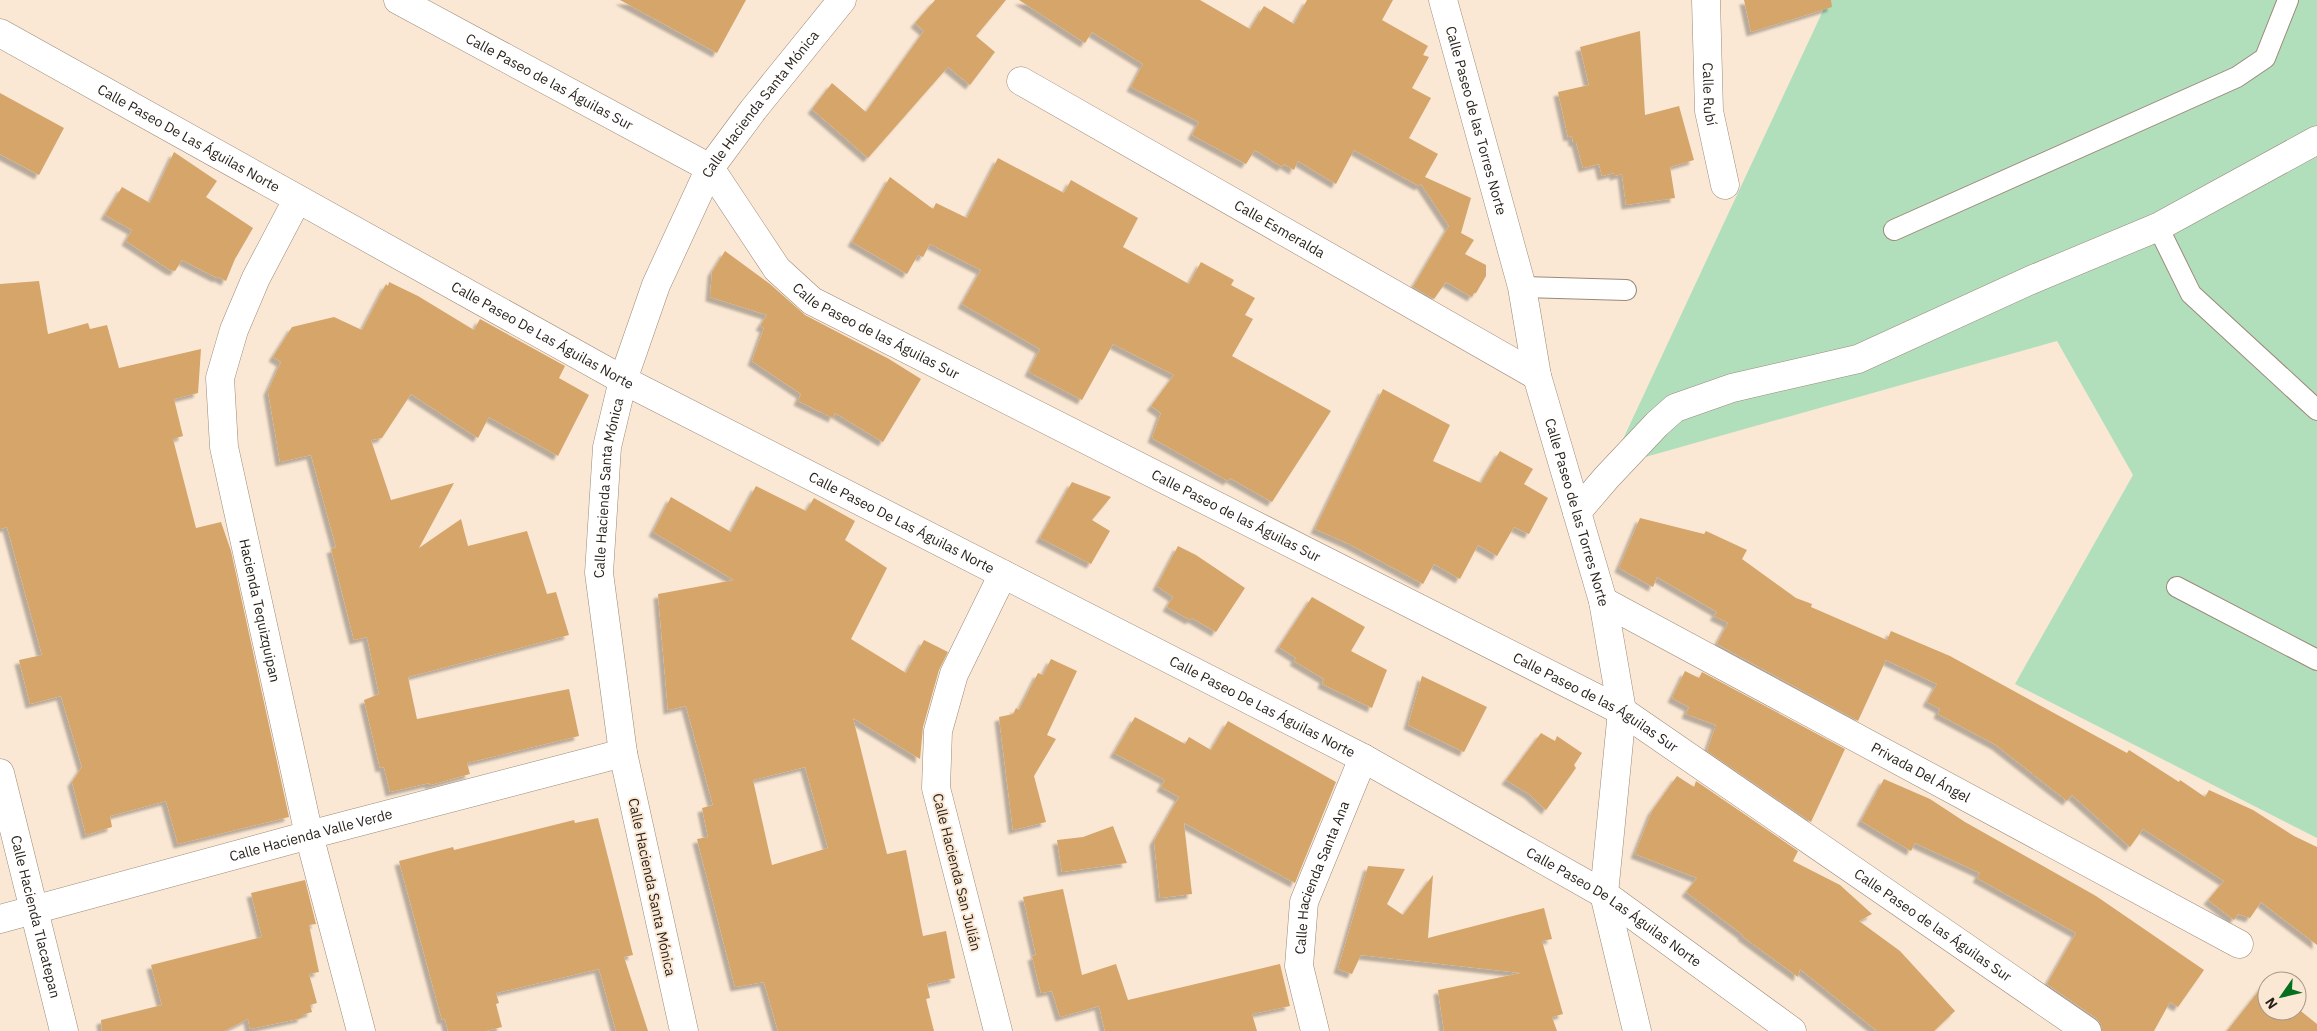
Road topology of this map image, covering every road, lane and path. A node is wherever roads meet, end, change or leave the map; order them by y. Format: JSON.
{"nodes":[{"id":1,"x":398,"y":0,"type":"edge"},
{"id":2,"x":842,"y":0,"type":"edge"},
{"id":3,"x":1443,"y":0,"type":"edge"},
{"id":4,"x":1706,"y":0,"type":"edge"},
{"id":5,"x":2288,"y":0,"type":"edge"},
{"id":6,"x":0,"y":33,"type":"edge"},
{"id":7,"x":1021,"y":81,"type":"dead end"},
{"id":8,"x":2317,"y":140,"type":"edge"},
{"id":9,"x":710,"y":168,"type":"junction"},
{"id":10,"x":1725,"y":185,"type":"dead end"},
{"id":11,"x":297,"y":200,"type":"junction"},
{"id":12,"x":2158,"y":227,"type":"junction"},
{"id":13,"x":1894,"y":230,"type":"dead end"},
{"id":14,"x":1522,"y":287,"type":"junction"},
{"id":15,"x":1626,"y":290,"type":"dead end"},
{"id":16,"x":1537,"y":376,"type":"junction"},
{"id":17,"x":623,"y":380,"type":"junction"},
{"id":18,"x":2317,"y":410,"type":"edge"},
{"id":19,"x":1577,"y":512,"type":"junction"},
{"id":20,"x":1003,"y":574,"type":"junction"},
{"id":21,"x":2177,"y":587,"type":"dead end"},
{"id":22,"x":1603,"y":601,"type":"junction"},
{"id":23,"x":2317,"y":660,"type":"edge"},
{"id":24,"x":1622,"y":711,"type":"junction"},
{"id":25,"x":623,"y":753,"type":"junction"},
{"id":26,"x":1363,"y":758,"type":"junction"},
{"id":27,"x":0,"y":773,"type":"edge"},
{"id":28,"x":309,"y":835,"type":"junction"},
{"id":29,"x":1604,"y":894,"type":"junction"},
{"id":30,"x":34,"y":910,"type":"junction"},
{"id":31,"x":0,"y":919,"type":"edge"},
{"id":32,"x":2239,"y":944,"type":"dead end"},
{"id":33,"x":64,"y":1031,"type":"edge"},
{"id":34,"x":361,"y":1031,"type":"edge"},
{"id":35,"x":684,"y":1031,"type":"edge"},
{"id":36,"x":998,"y":1031,"type":"edge"},
{"id":37,"x":1315,"y":1031,"type":"edge"},
{"id":38,"x":1637,"y":1031,"type":"edge"},
{"id":39,"x":1792,"y":1031,"type":"edge"},
{"id":40,"x":2087,"y":1031,"type":"edge"}],
"edges":[{"from":1,"to":9,"type":"street","name":"Calle Paseo de las Águilas Sur"},
{"from":2,"to":9,"type":"street","name":"Calle Hacienda Santa Mónica"},
{"from":3,"to":14,"type":"street","name":"Calle Paseo de las Torres Norte"},
{"from":4,"to":10,"type":"street","name":"Calle Rubí"},
{"from":5,"to":13,"type":"lane"},
{"from":6,"to":11,"type":"street","name":"Calle Paseo De Las Águilas Norte"},
{"from":7,"to":16,"type":"street","name":"Calle Esmeralda"},
{"from":8,"to":12,"type":"street"},
{"from":9,"to":17,"type":"street","name":"Calle Hacienda Santa Mónica"},
{"from":9,"to":24,"type":"street","name":"Calle Paseo de las Águilas Sur"},
{"from":11,"to":17,"type":"street","name":"Calle Paseo De Las Águilas Norte"},
{"from":11,"to":28,"type":"street","name":"Hacienda Tequizquipan"},
{"from":12,"to":18,"type":"lane"},
{"from":12,"to":19,"type":"street"},
{"from":14,"to":15,"type":"lane"},
{"from":14,"to":16,"type":"street","name":"Calle Paseo de las Torres Norte"},
{"from":16,"to":19,"type":"street","name":"Calle Paseo de las Torres Norte"},
{"from":17,"to":20,"type":"street","name":"Calle Paseo De Las Águilas Norte"},
{"from":17,"to":25,"type":"street","name":"Calle Hacienda Santa Mónica"},
{"from":19,"to":22,"type":"street","name":"Calle Paseo de las Torres Norte"},
{"from":20,"to":26,"type":"street","name":"Calle Paseo De Las Águilas Norte"},
{"from":20,"to":36,"type":"street","name":"Calle Hacienda San Julián"},
{"from":21,"to":23,"type":"lane"},
{"from":22,"to":24,"type":"street","name":"Calle Paseo de las Torres Norte"},
{"from":22,"to":32,"type":"street","name":"Privada Del Ángel"},
{"from":24,"to":29,"type":"street","name":"Calle Paseo de las Torres Norte"},
{"from":24,"to":40,"type":"street","name":"Calle Paseo de las Águilas Sur"},
{"from":25,"to":28,"type":"street","name":"Calle Hacienda Valle Verde"},
{"from":25,"to":35,"type":"street","name":"Calle Hacienda Santa Mónica"},
{"from":26,"to":29,"type":"street","name":"Calle Paseo De Las Águilas Norte"},
{"from":26,"to":37,"type":"street","name":"Calle Hacienda Santa Ana"},
{"from":27,"to":30,"type":"street","name":"Calle Hacienda Tlacatepan"},
{"from":28,"to":30,"type":"street","name":"Calle Hacienda Valle Verde"},
{"from":28,"to":34,"type":"street","name":"Hacienda Tequizquipan"},
{"from":29,"to":38,"type":"street","name":"Calle Paseo de las Torres Norte"},
{"from":29,"to":39,"type":"street","name":"Calle Paseo De Las Águilas Norte"},
{"from":30,"to":31,"type":"street","name":"Calle Hacienda Valle Verde"},
{"from":30,"to":33,"type":"street","name":"Calle Hacienda Tlacatepan"}]}
